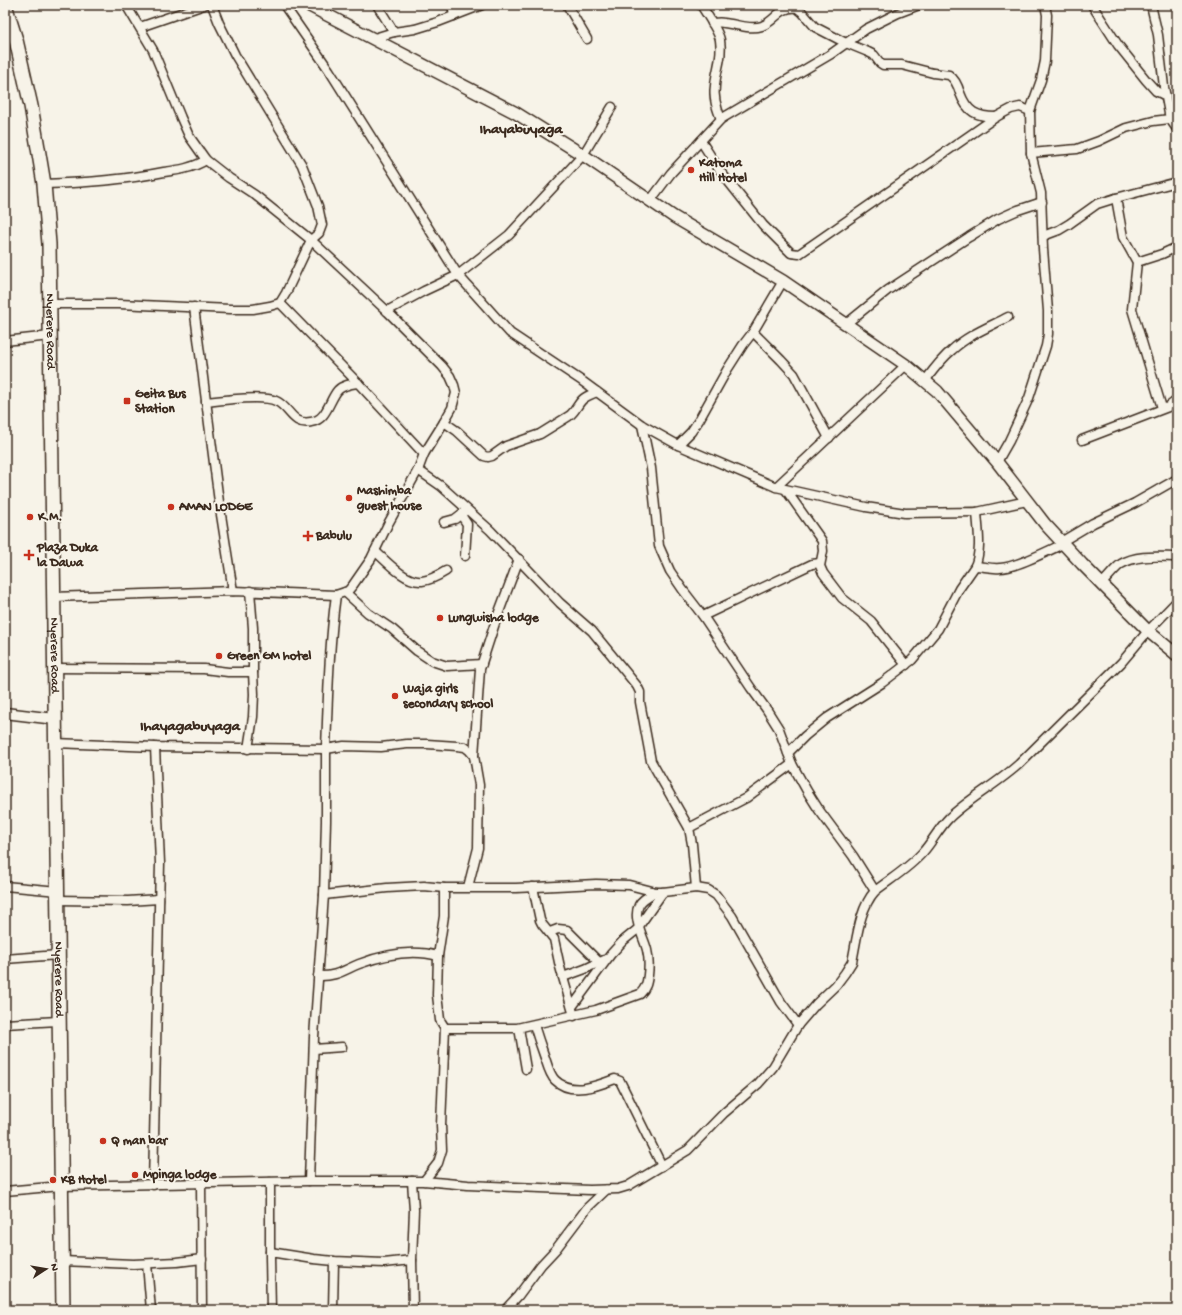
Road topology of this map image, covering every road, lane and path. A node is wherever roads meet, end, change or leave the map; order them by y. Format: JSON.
{"nodes":[{"id":1,"x":5,"y":5,"type":"edge"},
{"id":2,"x":126,"y":5,"type":"edge"},
{"id":3,"x":204,"y":5,"type":"edge"},
{"id":4,"x":212,"y":5,"type":"edge"},
{"id":5,"x":284,"y":5,"type":"edge"},
{"id":6,"x":308,"y":5,"type":"edge"},
{"id":7,"x":377,"y":5,"type":"edge"},
{"id":8,"x":452,"y":5,"type":"edge"},
{"id":9,"x":482,"y":5,"type":"edge"},
{"id":10,"x":568,"y":5,"type":"edge"},
{"id":11,"x":701,"y":5,"type":"edge"},
{"id":12,"x":919,"y":5,"type":"edge"},
{"id":13,"x":1046,"y":5,"type":"edge"},
{"id":14,"x":1092,"y":5,"type":"edge"},
{"id":15,"x":1151,"y":5,"type":"edge"},
{"id":16,"x":789,"y":6,"type":"edge"},
{"id":17,"x":454,"y":16,"type":"junction"},
{"id":18,"x":712,"y":23,"type":"junction"},
{"id":19,"x":140,"y":27,"type":"junction"},
{"id":20,"x":394,"y":32,"type":"junction"},
{"id":21,"x":371,"y":39,"type":"junction"},
{"id":22,"x":587,"y":39,"type":"dead end"},
{"id":23,"x":846,"y":43,"type":"junction"},
{"id":24,"x":1166,"y":96,"type":"junction"},
{"id":25,"x":612,"y":107,"type":"dead end"},
{"id":26,"x":1030,"y":111,"type":"junction"},
{"id":27,"x":996,"y":117,"type":"junction"},
{"id":28,"x":721,"y":119,"type":"junction"},
{"id":29,"x":1173,"y":120,"type":"edge"},
{"id":30,"x":1177,"y":129,"type":"edge"},
{"id":31,"x":700,"y":141,"type":"junction"},
{"id":32,"x":1031,"y":152,"type":"junction"},
{"id":33,"x":584,"y":155,"type":"junction"},
{"id":34,"x":206,"y":160,"type":"junction"},
{"id":35,"x":1177,"y":182,"type":"edge"},
{"id":36,"x":44,"y":184,"type":"junction"},
{"id":37,"x":1116,"y":198,"type":"junction"},
{"id":38,"x":650,"y":201,"type":"junction"},
{"id":39,"x":1042,"y":202,"type":"junction"},
{"id":40,"x":1043,"y":236,"type":"junction"},
{"id":41,"x":311,"y":240,"type":"junction"},
{"id":42,"x":1177,"y":247,"type":"edge"},
{"id":43,"x":1137,"y":262,"type":"junction"},
{"id":44,"x":458,"y":275,"type":"junction"},
{"id":45,"x":783,"y":281,"type":"junction"},
{"id":46,"x":280,"y":303,"type":"junction"},
{"id":47,"x":50,"y":304,"type":"junction"},
{"id":48,"x":194,"y":307,"type":"junction"},
{"id":49,"x":387,"y":311,"type":"junction"},
{"id":50,"x":1008,"y":317,"type":"dead end"},
{"id":51,"x":846,"y":324,"type":"junction"},
{"id":52,"x":753,"y":332,"type":"junction"},
{"id":53,"x":50,"y":336,"type":"junction"},
{"id":54,"x":5,"y":342,"type":"edge"},
{"id":55,"x":906,"y":366,"type":"junction"},
{"id":56,"x":925,"y":381,"type":"junction"},
{"id":57,"x":358,"y":383,"type":"junction"},
{"id":58,"x":597,"y":392,"type":"junction"},
{"id":59,"x":1177,"y":400,"type":"edge"},
{"id":60,"x":206,"y":402,"type":"junction"},
{"id":61,"x":1162,"y":408,"type":"junction"},
{"id":62,"x":444,"y":422,"type":"junction"},
{"id":63,"x":642,"y":425,"type":"junction"},
{"id":64,"x":829,"y":438,"type":"junction"},
{"id":65,"x":1082,"y":440,"type":"dead end"},
{"id":66,"x":678,"y":445,"type":"junction"},
{"id":67,"x":424,"y":454,"type":"junction"},
{"id":68,"x":997,"y":462,"type":"junction"},
{"id":69,"x":418,"y":470,"type":"junction"},
{"id":70,"x":1177,"y":479,"type":"edge"},
{"id":71,"x":776,"y":488,"type":"junction"},
{"id":72,"x":786,"y":490,"type":"junction"},
{"id":73,"x":1027,"y":501,"type":"junction"},
{"id":74,"x":468,"y":509,"type":"junction"},
{"id":75,"x":977,"y":512,"type":"junction"},
{"id":76,"x":462,"y":515,"type":"junction"},
{"id":77,"x":444,"y":522,"type":"dead end"},
{"id":78,"x":1062,"y":543,"type":"junction"},
{"id":79,"x":375,"y":551,"type":"junction"},
{"id":80,"x":465,"y":556,"type":"dead end"},
{"id":81,"x":1177,"y":557,"type":"edge"},
{"id":82,"x":519,"y":559,"type":"junction"},
{"id":83,"x":820,"y":563,"type":"junction"},
{"id":84,"x":975,"y":566,"type":"junction"},
{"id":85,"x":446,"y":571,"type":"dead end"},
{"id":86,"x":1101,"y":584,"type":"junction"},
{"id":87,"x":233,"y":591,"type":"junction"},
{"id":88,"x":250,"y":591,"type":"junction"},
{"id":89,"x":345,"y":592,"type":"junction"},
{"id":90,"x":336,"y":595,"type":"junction"},
{"id":91,"x":53,"y":597,"type":"junction"},
{"id":92,"x":1177,"y":601,"type":"edge"},
{"id":93,"x":703,"y":616,"type":"junction"},
{"id":94,"x":1148,"y":632,"type":"junction"},
{"id":95,"x":1177,"y":655,"type":"edge"},
{"id":96,"x":482,"y":664,"type":"junction"},
{"id":97,"x":906,"y":665,"type":"junction"},
{"id":98,"x":54,"y":668,"type":"junction"},
{"id":99,"x":252,"y":672,"type":"junction"},
{"id":100,"x":5,"y":713,"type":"edge"},
{"id":101,"x":55,"y":718,"type":"junction"},
{"id":102,"x":55,"y":743,"type":"junction"},
{"id":103,"x":155,"y":747,"type":"junction"},
{"id":104,"x":248,"y":749,"type":"junction"},
{"id":105,"x":326,"y":749,"type":"junction"},
{"id":106,"x":788,"y":753,"type":"junction"},
{"id":107,"x":474,"y":756,"type":"junction"},
{"id":108,"x":792,"y":764,"type":"junction"},
{"id":109,"x":689,"y":828,"type":"junction"},
{"id":110,"x":5,"y":886,"type":"edge"},
{"id":111,"x":468,"y":887,"type":"junction"},
{"id":112,"x":533,"y":887,"type":"junction"},
{"id":113,"x":444,"y":888,"type":"junction"},
{"id":114,"x":696,"y":888,"type":"junction"},
{"id":115,"x":875,"y":891,"type":"junction"},
{"id":116,"x":660,"y":892,"type":"junction"},
{"id":117,"x":324,"y":895,"type":"junction"},
{"id":118,"x":58,"y":896,"type":"junction"},
{"id":119,"x":159,"y":899,"type":"junction"},
{"id":120,"x":639,"y":927,"type":"junction"},
{"id":121,"x":550,"y":932,"type":"junction"},
{"id":122,"x":58,"y":955,"type":"junction"},
{"id":123,"x":438,"y":956,"type":"junction"},
{"id":124,"x":608,"y":958,"type":"junction"},
{"id":125,"x":5,"y":959,"type":"edge"},
{"id":126,"x":599,"y":962,"type":"junction"},
{"id":127,"x":318,"y":976,"type":"junction"},
{"id":128,"x":563,"y":977,"type":"junction"},
{"id":129,"x":572,"y":1007,"type":"junction"},
{"id":130,"x":574,"y":1016,"type":"junction"},
{"id":131,"x":58,"y":1021,"type":"junction"},
{"id":132,"x":5,"y":1024,"type":"edge"},
{"id":133,"x":534,"y":1025,"type":"junction"},
{"id":134,"x":798,"y":1025,"type":"junction"},
{"id":135,"x":445,"y":1028,"type":"junction"},
{"id":136,"x":519,"y":1028,"type":"junction"},
{"id":137,"x":342,"y":1047,"type":"dead end"},
{"id":138,"x":314,"y":1049,"type":"junction"},
{"id":139,"x":526,"y":1069,"type":"dead end"},
{"id":140,"x":662,"y":1166,"type":"junction"},
{"id":141,"x":309,"y":1181,"type":"junction"},
{"id":142,"x":412,"y":1181,"type":"junction"},
{"id":143,"x":424,"y":1181,"type":"junction"},
{"id":144,"x":270,"y":1182,"type":"junction"},
{"id":145,"x":201,"y":1183,"type":"junction"},
{"id":146,"x":153,"y":1185,"type":"junction"},
{"id":147,"x":61,"y":1186,"type":"junction"},
{"id":148,"x":606,"y":1190,"type":"junction"},
{"id":149,"x":5,"y":1191,"type":"edge"},
{"id":150,"x":270,"y":1252,"type":"junction"},
{"id":151,"x":202,"y":1259,"type":"junction"},
{"id":152,"x":412,"y":1260,"type":"junction"},
{"id":153,"x":62,"y":1261,"type":"junction"},
{"id":154,"x":334,"y":1261,"type":"junction"},
{"id":155,"x":147,"y":1264,"type":"junction"},
{"id":156,"x":63,"y":1310,"type":"edge"},
{"id":157,"x":151,"y":1310,"type":"edge"},
{"id":158,"x":202,"y":1310,"type":"edge"},
{"id":159,"x":271,"y":1310,"type":"edge"},
{"id":160,"x":333,"y":1310,"type":"edge"},
{"id":161,"x":413,"y":1310,"type":"edge"},
{"id":162,"x":505,"y":1310,"type":"edge"}],
"edges":[{"from":1,"to":36,"type":"highway","name":"Nyerere Road"},
{"from":2,"to":19,"type":"street"},
{"from":3,"to":19,"type":"street"},
{"from":4,"to":41,"type":"street"},
{"from":5,"to":44,"type":"street"},
{"from":6,"to":21,"type":"main road"},
{"from":7,"to":20,"type":"street"},
{"from":8,"to":17,"type":"street"},
{"from":9,"to":17,"type":"street"},
{"from":10,"to":22,"type":"street"},
{"from":11,"to":18,"type":"street"},
{"from":12,"to":23,"type":"street"},
{"from":13,"to":26,"type":"street"},
{"from":14,"to":24,"type":"street"},
{"from":15,"to":24,"type":"street"},
{"from":16,"to":18,"type":"street"},
{"from":16,"to":23,"type":"street"},
{"from":17,"to":20,"type":"street"},
{"from":18,"to":28,"type":"street"},
{"from":19,"to":34,"type":"street"},
{"from":20,"to":21,"type":"street"},
{"from":21,"to":33,"type":"main road"},
{"from":23,"to":27,"type":"street"},
{"from":23,"to":28,"type":"street"},
{"from":24,"to":29,"type":"street"},
{"from":25,"to":33,"type":"street"},
{"from":26,"to":27,"type":"street"},
{"from":26,"to":32,"type":"street"},
{"from":27,"to":31,"type":"street"},
{"from":28,"to":31,"type":"street"},
{"from":29,"to":30,"type":"street"},
{"from":29,"to":32,"type":"street"},
{"from":31,"to":38,"type":"street"},
{"from":32,"to":39,"type":"street"},
{"from":33,"to":38,"type":"main road"},
{"from":33,"to":44,"type":"street"},
{"from":34,"to":36,"type":"street"},
{"from":34,"to":41,"type":"street"},
{"from":35,"to":37,"type":"street"},
{"from":36,"to":47,"type":"highway","name":"Nyerere Road"},
{"from":37,"to":40,"type":"street"},
{"from":37,"to":43,"type":"street"},
{"from":38,"to":45,"type":"main road"},
{"from":39,"to":40,"type":"street"},
{"from":39,"to":51,"type":"street"},
{"from":40,"to":68,"type":"street"},
{"from":41,"to":46,"type":"street"},
{"from":41,"to":49,"type":"street"},
{"from":42,"to":43,"type":"street"},
{"from":43,"to":61,"type":"street"},
{"from":44,"to":49,"type":"street"},
{"from":44,"to":58,"type":"street"},
{"from":45,"to":51,"type":"main road"},
{"from":45,"to":52,"type":"street"},
{"from":46,"to":48,"type":"street"},
{"from":46,"to":57,"type":"street"},
{"from":47,"to":48,"type":"street"},
{"from":47,"to":53,"type":"highway","name":"Nyerere Road"},
{"from":48,"to":60,"type":"street"},
{"from":49,"to":62,"type":"street"},
{"from":50,"to":56,"type":"street"},
{"from":51,"to":55,"type":"main road"},
{"from":52,"to":64,"type":"street"},
{"from":52,"to":66,"type":"street"},
{"from":53,"to":54,"type":"street"},
{"from":53,"to":91,"type":"highway","name":"Nyerere Road"},
{"from":55,"to":56,"type":"main road"},
{"from":55,"to":64,"type":"street"},
{"from":56,"to":68,"type":"main road"},
{"from":57,"to":60,"type":"street"},
{"from":57,"to":67,"type":"street"},
{"from":58,"to":62,"type":"street"},
{"from":58,"to":63,"type":"street"},
{"from":59,"to":61,"type":"street"},
{"from":60,"to":87,"type":"street"},
{"from":61,"to":65,"type":"street"},
{"from":62,"to":67,"type":"street"},
{"from":63,"to":66,"type":"street"},
{"from":63,"to":93,"type":"street"},
{"from":64,"to":71,"type":"street"},
{"from":66,"to":71,"type":"street"},
{"from":67,"to":69,"type":"street"},
{"from":68,"to":73,"type":"main road"},
{"from":69,"to":74,"type":"street"},
{"from":69,"to":79,"type":"street"},
{"from":70,"to":78,"type":"street"},
{"from":71,"to":72,"type":"street"},
{"from":72,"to":75,"type":"street"},
{"from":72,"to":83,"type":"street"},
{"from":73,"to":75,"type":"street"},
{"from":73,"to":78,"type":"main road"},
{"from":74,"to":76,"type":"street"},
{"from":74,"to":82,"type":"street"},
{"from":75,"to":84,"type":"street"},
{"from":76,"to":77,"type":"street"},
{"from":76,"to":80,"type":"street"},
{"from":78,"to":84,"type":"street"},
{"from":78,"to":86,"type":"main road"},
{"from":79,"to":85,"type":"street"},
{"from":79,"to":89,"type":"street"},
{"from":81,"to":86,"type":"street"},
{"from":82,"to":96,"type":"street"},
{"from":82,"to":109,"type":"street"},
{"from":83,"to":93,"type":"street"},
{"from":83,"to":97,"type":"street"},
{"from":84,"to":97,"type":"street"},
{"from":86,"to":94,"type":"main road"},
{"from":87,"to":88,"type":"street"},
{"from":87,"to":91,"type":"street"},
{"from":88,"to":90,"type":"street"},
{"from":88,"to":99,"type":"street"},
{"from":89,"to":90,"type":"street"},
{"from":89,"to":96,"type":"street"},
{"from":90,"to":105,"type":"street"},
{"from":91,"to":98,"type":"highway","name":"Nyerere Road"},
{"from":92,"to":94,"type":"street"},
{"from":93,"to":106,"type":"street"},
{"from":94,"to":95,"type":"main road"},
{"from":94,"to":115,"type":"street"},
{"from":96,"to":107,"type":"street"},
{"from":97,"to":106,"type":"street"},
{"from":98,"to":99,"type":"street"},
{"from":98,"to":101,"type":"highway","name":"Nyerere Road"},
{"from":99,"to":104,"type":"street"},
{"from":100,"to":101,"type":"street"},
{"from":101,"to":102,"type":"highway","name":"Nyerere Road"},
{"from":102,"to":103,"type":"street"},
{"from":102,"to":118,"type":"highway","name":"Nyerere Road"},
{"from":103,"to":104,"type":"street"},
{"from":103,"to":119,"type":"street"},
{"from":104,"to":105,"type":"street"},
{"from":105,"to":107,"type":"street"},
{"from":105,"to":117,"type":"street"},
{"from":106,"to":108,"type":"street"},
{"from":107,"to":111,"type":"street"},
{"from":108,"to":109,"type":"street"},
{"from":108,"to":115,"type":"street"},
{"from":109,"to":114,"type":"street"},
{"from":110,"to":118,"type":"street"},
{"from":111,"to":112,"type":"street"},
{"from":111,"to":113,"type":"street"},
{"from":112,"to":116,"type":"street"},
{"from":112,"to":121,"type":"street"},
{"from":113,"to":117,"type":"street"},
{"from":113,"to":123,"type":"street"},
{"from":114,"to":116,"type":"street"},
{"from":114,"to":134,"type":"street"},
{"from":115,"to":134,"type":"street"},
{"from":116,"to":120,"type":"street"},
{"from":116,"to":120,"type":"street"},
{"from":117,"to":127,"type":"street"},
{"from":118,"to":119,"type":"street"},
{"from":118,"to":122,"type":"highway","name":"Nyerere Road"},
{"from":119,"to":146,"type":"street"},
{"from":120,"to":124,"type":"street"},
{"from":120,"to":130,"type":"street"},
{"from":121,"to":126,"type":"street"},
{"from":121,"to":128,"type":"street"},
{"from":122,"to":125,"type":"street"},
{"from":122,"to":131,"type":"highway","name":"Nyerere Road"},
{"from":123,"to":127,"type":"street"},
{"from":123,"to":135,"type":"street"},
{"from":124,"to":126,"type":"street"},
{"from":124,"to":129,"type":"street"},
{"from":126,"to":128,"type":"street"},
{"from":127,"to":138,"type":"street"},
{"from":128,"to":129,"type":"street"},
{"from":129,"to":130,"type":"street"},
{"from":130,"to":133,"type":"street"},
{"from":131,"to":132,"type":"street"},
{"from":131,"to":147,"type":"highway","name":"Nyerere Road"},
{"from":133,"to":136,"type":"street"},
{"from":133,"to":140,"type":"street"},
{"from":134,"to":140,"type":"street"},
{"from":135,"to":136,"type":"street"},
{"from":135,"to":143,"type":"street"},
{"from":136,"to":139,"type":"street"},
{"from":137,"to":138,"type":"street"},
{"from":138,"to":141,"type":"street"},
{"from":140,"to":148,"type":"street"},
{"from":141,"to":142,"type":"street"},
{"from":141,"to":144,"type":"street"},
{"from":142,"to":143,"type":"street"},
{"from":142,"to":152,"type":"street"},
{"from":143,"to":148,"type":"street"},
{"from":144,"to":145,"type":"street"},
{"from":144,"to":150,"type":"street"},
{"from":145,"to":146,"type":"street"},
{"from":145,"to":151,"type":"street"},
{"from":146,"to":147,"type":"street"},
{"from":147,"to":149,"type":"street"},
{"from":147,"to":153,"type":"highway","name":"Nyerere Road"},
{"from":148,"to":162,"type":"street"},
{"from":150,"to":154,"type":"street"},
{"from":150,"to":159,"type":"street"},
{"from":151,"to":155,"type":"street"},
{"from":151,"to":158,"type":"street"},
{"from":152,"to":154,"type":"street"},
{"from":152,"to":161,"type":"street"},
{"from":153,"to":155,"type":"street"},
{"from":153,"to":156,"type":"highway","name":"Nyerere Road"},
{"from":154,"to":160,"type":"street"},
{"from":155,"to":157,"type":"street"}]}
